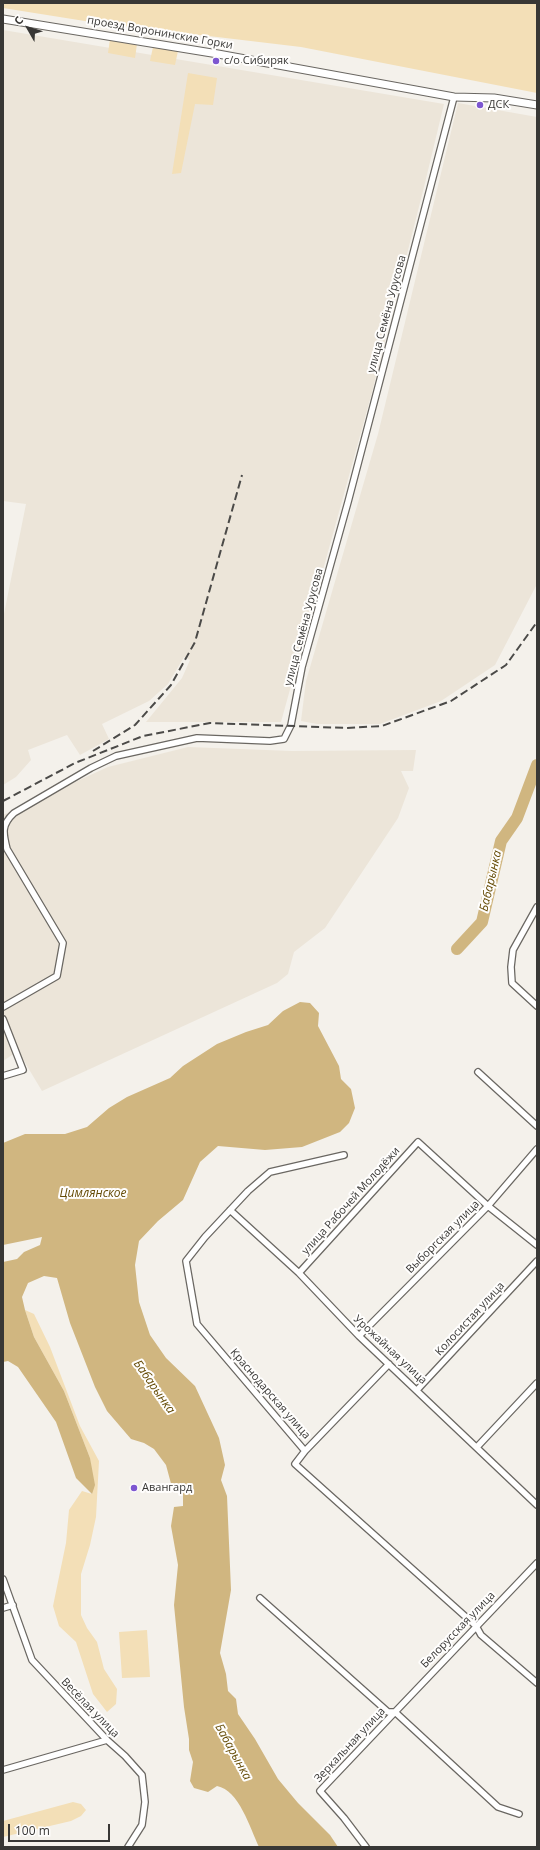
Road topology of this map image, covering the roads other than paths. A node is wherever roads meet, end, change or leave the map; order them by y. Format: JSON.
{"nodes":[{"id":1,"x":3,"y":19,"type":"edge"},
{"id":2,"x":454,"y":97,"type":"junction"},
{"id":3,"x":537,"y":105,"type":"edge"},
{"id":4,"x":537,"y":907,"type":"edge"},
{"id":5,"x":537,"y":1006,"type":"edge"},
{"id":6,"x":3,"y":1007,"type":"edge"},
{"id":7,"x":3,"y":1019,"type":"edge"},
{"id":8,"x":478,"y":1072,"type":"dead end"},
{"id":9,"x":3,"y":1076,"type":"edge"},
{"id":10,"x":537,"y":1126,"type":"edge"},
{"id":11,"x":537,"y":1149,"type":"edge"},
{"id":12,"x":344,"y":1155,"type":"dead end"},
{"id":13,"x":488,"y":1206,"type":"junction"},
{"id":14,"x":230,"y":1210,"type":"junction"},
{"id":15,"x":537,"y":1245,"type":"edge"},
{"id":16,"x":537,"y":1261,"type":"edge"},
{"id":17,"x":299,"y":1274,"type":"junction"},
{"id":18,"x":359,"y":1336,"type":"junction"},
{"id":19,"x":389,"y":1364,"type":"junction"},
{"id":20,"x":537,"y":1383,"type":"edge"},
{"id":21,"x":418,"y":1390,"type":"junction"},
{"id":22,"x":477,"y":1447,"type":"junction"},
{"id":23,"x":306,"y":1451,"type":"junction"},
{"id":24,"x":537,"y":1505,"type":"edge"},
{"id":25,"x":537,"y":1563,"type":"edge"},
{"id":26,"x":3,"y":1579,"type":"edge"},
{"id":27,"x":260,"y":1598,"type":"dead end"},
{"id":28,"x":13,"y":1605,"type":"junction"},
{"id":29,"x":3,"y":1608,"type":"edge"},
{"id":30,"x":476,"y":1626,"type":"junction"},
{"id":31,"x":537,"y":1683,"type":"edge"},
{"id":32,"x":395,"y":1712,"type":"junction"},
{"id":33,"x":106,"y":1740,"type":"junction"},
{"id":34,"x":3,"y":1770,"type":"edge"},
{"id":35,"x":519,"y":1814,"type":"dead end"},
{"id":36,"x":128,"y":1847,"type":"edge"},
{"id":37,"x":366,"y":1847,"type":"edge"}],
"edges":[{"from":1,"to":2,"type":"street","name":"проезд Воронинские Горки"},
{"from":2,"to":3,"type":"street","name":"проезд Воронинские Горки"},
{"from":2,"to":6,"type":"street","name":"улица Семёна Урусова"},
{"from":4,"to":5,"type":"street"},
{"from":7,"to":9,"type":"street"},
{"from":8,"to":10,"type":"street"},
{"from":11,"to":13,"type":"street","name":"Выборгская улица"},
{"from":12,"to":14,"type":"street","name":"Краснодарская улица"},
{"from":13,"to":15,"type":"street"},
{"from":13,"to":17,"type":"street","name":"улица Рабочей Молодёжи"},
{"from":13,"to":18,"type":"street","name":"Выборгская улица"},
{"from":14,"to":17,"type":"street","name":"Урожайная улица"},
{"from":14,"to":23,"type":"street","name":"Краснодарская улица"},
{"from":16,"to":21,"type":"street","name":"Колосистая улица"},
{"from":17,"to":18,"type":"street","name":"Урожайная улица"},
{"from":18,"to":19,"type":"street","name":"Урожайная улица"},
{"from":19,"to":21,"type":"street","name":"Урожайная улица"},
{"from":19,"to":23,"type":"street"},
{"from":20,"to":22,"type":"street"},
{"from":21,"to":22,"type":"street","name":"Урожайная улица"},
{"from":22,"to":24,"type":"street","name":"Урожайная улица"},
{"from":23,"to":30,"type":"street","name":"Краснодарская улица"},
{"from":25,"to":30,"type":"street","name":"Белорусская улица"},
{"from":26,"to":28,"type":"street","name":"Весёлая улица"},
{"from":27,"to":32,"type":"street"},
{"from":28,"to":29,"type":"street"},
{"from":28,"to":33,"type":"street","name":"Весёлая улица"},
{"from":30,"to":31,"type":"street","name":"Краснодарская улица"},
{"from":30,"to":32,"type":"street","name":"Белорусская улица"},
{"from":32,"to":35,"type":"street"},
{"from":32,"to":37,"type":"street","name":"Зеркальная улица"},
{"from":33,"to":34,"type":"street"},
{"from":33,"to":36,"type":"street","name":"Весёлая улица"}]}
